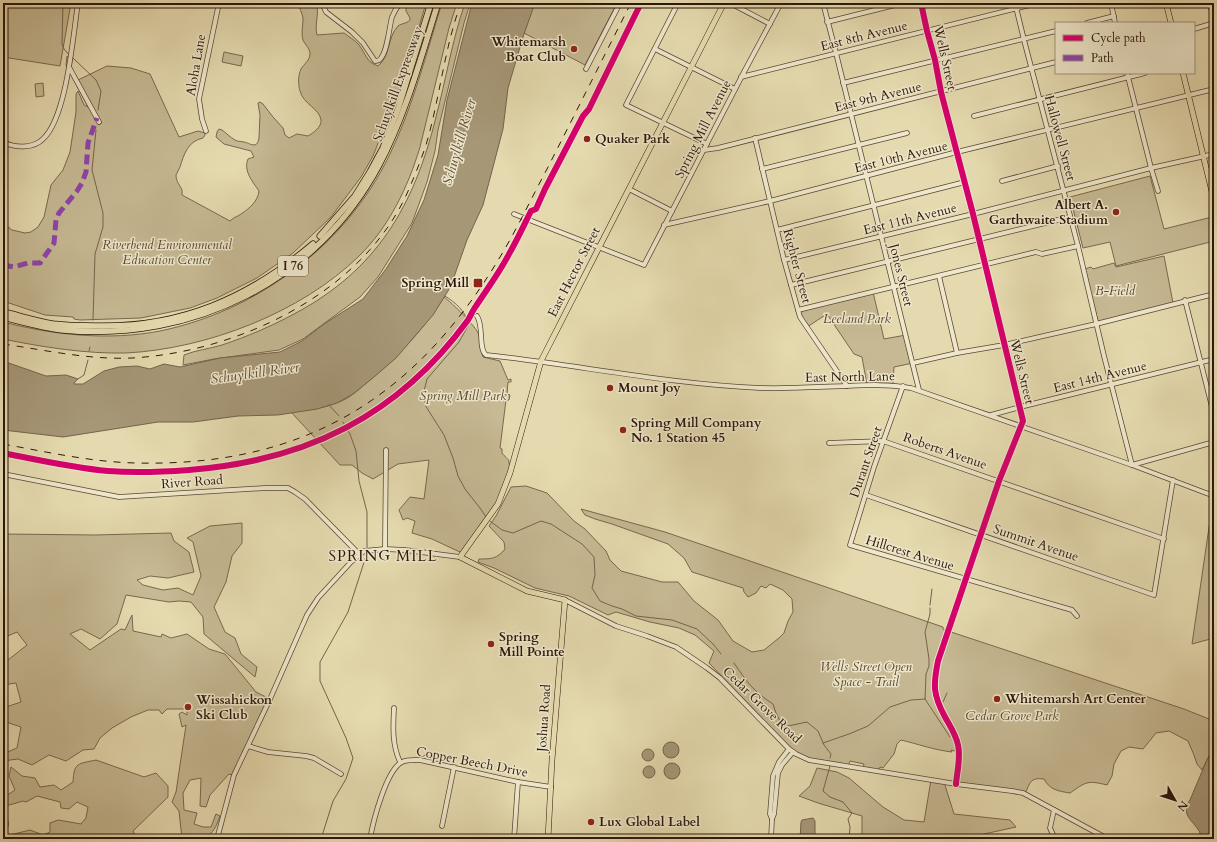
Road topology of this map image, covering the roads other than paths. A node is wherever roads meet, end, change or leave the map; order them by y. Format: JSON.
{"nodes":[{"id":1,"x":78,"y":3,"type":"edge"},
{"id":2,"x":219,"y":3,"type":"edge"},
{"id":3,"x":322,"y":3,"type":"edge"},
{"id":4,"x":400,"y":3,"type":"edge"},
{"id":5,"x":431,"y":3,"type":"edge"},
{"id":6,"x":438,"y":3,"type":"edge"},
{"id":7,"x":620,"y":3,"type":"edge"},
{"id":8,"x":678,"y":3,"type":"edge"},
{"id":9,"x":724,"y":3,"type":"edge"},
{"id":10,"x":730,"y":3,"type":"edge"},
{"id":11,"x":782,"y":3,"type":"edge"},
{"id":12,"x":822,"y":3,"type":"edge"},
{"id":13,"x":903,"y":3,"type":"edge"},
{"id":14,"x":921,"y":3,"type":"edge"},
{"id":15,"x":1015,"y":3,"type":"edge"},
{"id":16,"x":1038,"y":3,"type":"edge"},
{"id":17,"x":1111,"y":3,"type":"edge"},
{"id":18,"x":1166,"y":3,"type":"edge"},
{"id":19,"x":1210,"y":3,"type":"edge"},
{"id":20,"x":1017,"y":8,"type":"junction"},
{"id":21,"x":1114,"y":16,"type":"junction"},
{"id":22,"x":827,"y":22,"type":"junction"},
{"id":23,"x":1091,"y":22,"type":"edge"},
{"id":24,"x":1115,"y":22,"type":"edge"},
{"id":25,"x":1171,"y":22,"type":"edge"},
{"id":26,"x":1214,"y":23,"type":"edge"},
{"id":27,"x":770,"y":24,"type":"junction"},
{"id":28,"x":1195,"y":29,"type":"edge"},
{"id":29,"x":927,"y":31,"type":"junction"},
{"id":30,"x":1055,"y":31,"type":"edge"},
{"id":31,"x":1024,"y":40,"type":"junction"},
{"id":32,"x":654,"y":49,"type":"junction"},
{"id":33,"x":836,"y":53,"type":"junction"},
{"id":34,"x":935,"y":60,"type":"junction"},
{"id":35,"x":1055,"y":62,"type":"edge"},
{"id":36,"x":68,"y":67,"type":"junction"},
{"id":37,"x":691,"y":68,"type":"junction"},
{"id":38,"x":586,"y":69,"type":"dead end"},
{"id":39,"x":1031,"y":69,"type":"junction"},
{"id":40,"x":1183,"y":74,"type":"edge"},
{"id":41,"x":1128,"y":75,"type":"edge"},
{"id":42,"x":741,"y":77,"type":"junction"},
{"id":43,"x":843,"y":83,"type":"junction"},
{"id":44,"x":735,"y":89,"type":"junction"},
{"id":45,"x":1214,"y":89,"type":"edge"},
{"id":46,"x":942,"y":92,"type":"junction"},
{"id":47,"x":1188,"y":95,"type":"junction"},
{"id":48,"x":1039,"y":100,"type":"junction"},
{"id":49,"x":1137,"y":109,"type":"junction"},
{"id":50,"x":850,"y":114,"type":"junction"},
{"id":51,"x":974,"y":116,"type":"dead end"},
{"id":52,"x":100,"y":122,"type":"dead end"},
{"id":53,"x":663,"y":122,"type":"junction"},
{"id":54,"x":206,"y":131,"type":"dead end"},
{"id":55,"x":1048,"y":131,"type":"junction"},
{"id":56,"x":908,"y":133,"type":"dead end"},
{"id":57,"x":754,"y":138,"type":"junction"},
{"id":58,"x":3,"y":142,"type":"edge"},
{"id":59,"x":707,"y":144,"type":"junction"},
{"id":60,"x":858,"y":145,"type":"junction"},
{"id":61,"x":704,"y":150,"type":"junction"},
{"id":62,"x":957,"y":152,"type":"junction"},
{"id":63,"x":1214,"y":154,"type":"edge"},
{"id":64,"x":1204,"y":156,"type":"junction"},
{"id":65,"x":1058,"y":166,"type":"junction"},
{"id":66,"x":1151,"y":168,"type":"junction"},
{"id":67,"x":762,"y":169,"type":"junction"},
{"id":68,"x":866,"y":176,"type":"junction"},
{"id":69,"x":1002,"y":181,"type":"dead end"},
{"id":70,"x":965,"y":182,"type":"junction"},
{"id":71,"x":629,"y":189,"type":"junction"},
{"id":72,"x":1063,"y":190,"type":"junction"},
{"id":73,"x":1158,"y":190,"type":"dead end"},
{"id":74,"x":1214,"y":200,"type":"edge"},
{"id":75,"x":770,"y":201,"type":"junction"},
{"id":76,"x":874,"y":206,"type":"junction"},
{"id":77,"x":672,"y":211,"type":"junction"},
{"id":78,"x":514,"y":214,"type":"dead end"},
{"id":79,"x":973,"y":214,"type":"junction"},
{"id":80,"x":1070,"y":217,"type":"junction"},
{"id":81,"x":664,"y":225,"type":"junction"},
{"id":82,"x":777,"y":230,"type":"junction"},
{"id":83,"x":882,"y":237,"type":"junction"},
{"id":84,"x":978,"y":239,"type":"junction"},
{"id":85,"x":1078,"y":246,"type":"junction"},
{"id":86,"x":599,"y":247,"type":"junction"},
{"id":87,"x":784,"y":260,"type":"junction"},
{"id":88,"x":887,"y":262,"type":"junction"},
{"id":89,"x":986,"y":265,"type":"junction"},
{"id":90,"x":939,"y":276,"type":"junction"},
{"id":91,"x":791,"y":285,"type":"junction"},
{"id":92,"x":893,"y":287,"type":"junction"},
{"id":93,"x":1214,"y":294,"type":"edge"},
{"id":94,"x":1185,"y":300,"type":"junction"},
{"id":95,"x":798,"y":310,"type":"junction"},
{"id":96,"x":3,"y":312,"type":"edge"},
{"id":97,"x":477,"y":316,"type":"dead end"},
{"id":98,"x":3,"y":317,"type":"edge"},
{"id":99,"x":1096,"y":324,"type":"junction"},
{"id":100,"x":1004,"y":345,"type":"junction"},
{"id":101,"x":957,"y":353,"type":"junction"},
{"id":102,"x":1214,"y":359,"type":"edge"},
{"id":103,"x":541,"y":361,"type":"junction"},
{"id":104,"x":1200,"y":362,"type":"junction"},
{"id":105,"x":913,"y":363,"type":"junction"},
{"id":106,"x":1112,"y":385,"type":"junction"},
{"id":107,"x":847,"y":386,"type":"junction"},
{"id":108,"x":903,"y":386,"type":"junction"},
{"id":109,"x":919,"y":390,"type":"junction"},
{"id":110,"x":1020,"y":407,"type":"junction"},
{"id":111,"x":991,"y":415,"type":"junction"},
{"id":112,"x":1214,"y":415,"type":"edge"},
{"id":113,"x":1021,"y":426,"type":"junction"},
{"id":114,"x":883,"y":441,"type":"junction"},
{"id":115,"x":1214,"y":442,"type":"edge"},
{"id":116,"x":829,"y":443,"type":"dead end"},
{"id":117,"x":386,"y":450,"type":"dead end"},
{"id":118,"x":1132,"y":465,"type":"junction"},
{"id":119,"x":3,"y":474,"type":"edge"},
{"id":120,"x":1173,"y":480,"type":"junction"},
{"id":121,"x":999,"y":482,"type":"junction"},
{"id":122,"x":866,"y":495,"type":"junction"},
{"id":123,"x":1214,"y":496,"type":"edge"},
{"id":124,"x":982,"y":536,"type":"junction"},
{"id":125,"x":1164,"y":539,"type":"junction"},
{"id":126,"x":850,"y":545,"type":"joint"},
{"id":127,"x":385,"y":549,"type":"junction"},
{"id":128,"x":359,"y":554,"type":"junction"},
{"id":129,"x":460,"y":557,"type":"junction"},
{"id":130,"x":966,"y":580,"type":"junction"},
{"id":131,"x":565,"y":600,"type":"junction"},
{"id":132,"x":1077,"y":616,"type":"dead end"},
{"id":133,"x":394,"y":708,"type":"dead end"},
{"id":134,"x":248,"y":746,"type":"junction"},
{"id":135,"x":788,"y":749,"type":"junction"},
{"id":136,"x":793,"y":752,"type":"junction"},
{"id":137,"x":400,"y":762,"type":"junction"},
{"id":138,"x":454,"y":767,"type":"junction"},
{"id":139,"x":341,"y":774,"type":"dead end"},
{"id":140,"x":518,"y":782,"type":"junction"},
{"id":141,"x":956,"y":784,"type":"junction"},
{"id":142,"x":551,"y":787,"type":"junction"},
{"id":143,"x":3,"y":805,"type":"edge"},
{"id":144,"x":1054,"y":810,"type":"junction"},
{"id":145,"x":772,"y":819,"type":"junction"},
{"id":146,"x":442,"y":826,"type":"dead end"},
{"id":147,"x":3,"y":839,"type":"edge"},
{"id":148,"x":218,"y":839,"type":"edge"},
{"id":149,"x":370,"y":839,"type":"edge"},
{"id":150,"x":514,"y":839,"type":"edge"},
{"id":151,"x":548,"y":839,"type":"edge"},
{"id":152,"x":771,"y":839,"type":"edge"},
{"id":153,"x":1055,"y":839,"type":"edge"},
{"id":154,"x":1108,"y":839,"type":"edge"}],
"edges":[{"from":1,"to":36,"type":"street"},
{"from":2,"to":54,"type":"street","name":"Aloha Lane"},
{"from":3,"to":4,"type":"street"},
{"from":5,"to":96,"type":"highway","name":"Schuylkill Expressway","number":"I 76"},
{"from":6,"to":98,"type":"highway","name":"Schuylkill Expressway","number":"I 76"},
{"from":7,"to":38,"type":"street"},
{"from":8,"to":32,"type":"street"},
{"from":9,"to":37,"type":"main road","name":"East Hector Street"},
{"from":10,"to":27,"type":"street"},
{"from":11,"to":27,"type":"street","name":"Spring Mill Avenue"},
{"from":12,"to":22,"type":"street","name":"Jones Street"},
{"from":13,"to":22,"type":"street"},
{"from":14,"to":29,"type":"street","name":"Wells Street"},
{"from":15,"to":20,"type":"street","name":"Hallowell Street"},
{"from":16,"to":20,"type":"street","name":"East 8th Avenue"},
{"from":17,"to":21,"type":"street"},
{"from":18,"to":25,"type":"main road"},
{"from":19,"to":26,"type":"street"},
{"from":20,"to":29,"type":"street","name":"East 8th Avenue"},
{"from":20,"to":31,"type":"street","name":"Hallowell Street"},
{"from":21,"to":23,"type":"street"},
{"from":21,"to":24,"type":"street"},
{"from":22,"to":33,"type":"street","name":"Jones Street"},
{"from":26,"to":28,"type":"street"},
{"from":27,"to":42,"type":"street","name":"Spring Mill Avenue"},
{"from":29,"to":33,"type":"street","name":"East 8th Avenue"},
{"from":29,"to":34,"type":"street","name":"Wells Street"},
{"from":30,"to":31,"type":"street"},
{"from":31,"to":34,"type":"street"},
{"from":31,"to":39,"type":"street","name":"Hallowell Street"},
{"from":32,"to":37,"type":"street"},
{"from":32,"to":53,"type":"street"},
{"from":33,"to":42,"type":"street","name":"East 8th Avenue"},
{"from":33,"to":43,"type":"street","name":"Jones Street"},
{"from":34,"to":43,"type":"street"},
{"from":34,"to":46,"type":"street","name":"Wells Street"},
{"from":35,"to":39,"type":"street","name":"East 9th Avenue"},
{"from":36,"to":52,"type":"street"},
{"from":36,"to":58,"type":"street"},
{"from":37,"to":44,"type":"street"},
{"from":37,"to":53,"type":"main road","name":"East Hector Street"},
{"from":39,"to":46,"type":"street","name":"East 9th Avenue"},
{"from":39,"to":48,"type":"street","name":"Hallowell Street"},
{"from":40,"to":47,"type":"main road"},
{"from":41,"to":48,"type":"street"},
{"from":41,"to":49,"type":"street"},
{"from":42,"to":44,"type":"street","name":"Spring Mill Avenue"},
{"from":43,"to":50,"type":"street","name":"Jones Street"},
{"from":44,"to":59,"type":"street","name":"Spring Mill Avenue"},
{"from":45,"to":47,"type":"street","name":"East 10th Avenue"},
{"from":46,"to":50,"type":"street","name":"East 9th Avenue"},
{"from":46,"to":62,"type":"street","name":"Wells Street"},
{"from":47,"to":49,"type":"street","name":"East 10th Avenue"},
{"from":47,"to":64,"type":"main road"},
{"from":48,"to":51,"type":"street"},
{"from":48,"to":55,"type":"street","name":"Hallowell Street"},
{"from":49,"to":55,"type":"street","name":"East 10th Avenue"},
{"from":49,"to":66,"type":"street"},
{"from":50,"to":57,"type":"street","name":"East 9th Avenue"},
{"from":50,"to":60,"type":"street","name":"Jones Street"},
{"from":53,"to":59,"type":"street"},
{"from":53,"to":71,"type":"main road","name":"East Hector Street"},
{"from":55,"to":62,"type":"street","name":"East 10th Avenue"},
{"from":55,"to":65,"type":"street","name":"Hallowell Street"},
{"from":56,"to":60,"type":"street"},
{"from":57,"to":61,"type":"street","name":"East 9th Avenue"},
{"from":57,"to":67,"type":"street","name":"Righter Street"},
{"from":59,"to":61,"type":"street","name":"Spring Mill Avenue"},
{"from":60,"to":67,"type":"street"},
{"from":60,"to":68,"type":"street","name":"Jones Street"},
{"from":61,"to":77,"type":"street","name":"Spring Mill Avenue"},
{"from":62,"to":68,"type":"street","name":"East 10th Avenue"},
{"from":62,"to":70,"type":"street","name":"Wells Street"},
{"from":63,"to":64,"type":"street","name":"East 11th Avenue"},
{"from":64,"to":66,"type":"street","name":"East 11th Avenue"},
{"from":64,"to":74,"type":"main road"},
{"from":65,"to":69,"type":"street"},
{"from":65,"to":72,"type":"street","name":"Hallowell Street"},
{"from":66,"to":72,"type":"street","name":"East 11th Avenue"},
{"from":66,"to":73,"type":"street"},
{"from":67,"to":75,"type":"street","name":"Righter Street"},
{"from":68,"to":75,"type":"street","name":"East 10th Avenue"},
{"from":68,"to":76,"type":"street","name":"Jones Street"},
{"from":70,"to":76,"type":"street"},
{"from":70,"to":79,"type":"street","name":"Wells Street"},
{"from":71,"to":77,"type":"street"},
{"from":71,"to":86,"type":"main road","name":"East Hector Street"},
{"from":72,"to":79,"type":"street","name":"East 11th Avenue"},
{"from":72,"to":80,"type":"street","name":"Hallowell Street"},
{"from":75,"to":81,"type":"street","name":"East 10th Avenue"},
{"from":75,"to":82,"type":"street","name":"Righter Street"},
{"from":76,"to":82,"type":"street"},
{"from":76,"to":83,"type":"street","name":"Jones Street"},
{"from":77,"to":81,"type":"street","name":"Spring Mill Avenue"},
{"from":78,"to":86,"type":"street"},
{"from":79,"to":83,"type":"street","name":"East 11th Avenue"},
{"from":79,"to":84,"type":"street","name":"Wells Street"},
{"from":80,"to":84,"type":"street"},
{"from":80,"to":85,"type":"street","name":"Hallowell Street"},
{"from":81,"to":86,"type":"street","name":"Spring Mill Avenue"},
{"from":82,"to":87,"type":"street","name":"Righter Street"},
{"from":83,"to":87,"type":"street","name":"East 11th Avenue"},
{"from":83,"to":88,"type":"street","name":"Jones Street"},
{"from":84,"to":88,"type":"street"},
{"from":84,"to":89,"type":"street","name":"Wells Street"},
{"from":85,"to":89,"type":"street"},
{"from":85,"to":99,"type":"street","name":"Hallowell Street"},
{"from":86,"to":103,"type":"main road","name":"East Hector Street"},
{"from":87,"to":91,"type":"street","name":"Righter Street"},
{"from":88,"to":91,"type":"street"},
{"from":88,"to":92,"type":"street","name":"Jones Street"},
{"from":89,"to":90,"type":"street"},
{"from":89,"to":100,"type":"street","name":"Wells Street"},
{"from":90,"to":92,"type":"street"},
{"from":90,"to":101,"type":"street"},
{"from":91,"to":95,"type":"street","name":"Righter Street"},
{"from":92,"to":95,"type":"street"},
{"from":92,"to":105,"type":"street","name":"Jones Street"},
{"from":93,"to":94,"type":"street"},
{"from":94,"to":99,"type":"street"},
{"from":94,"to":104,"type":"street"},
{"from":95,"to":107,"type":"street","name":"Righter Street"},
{"from":97,"to":103,"type":"street","name":"East North Lane"},
{"from":99,"to":100,"type":"street"},
{"from":99,"to":106,"type":"street","name":"Hallowell Street"},
{"from":100,"to":101,"type":"street"},
{"from":100,"to":110,"type":"street","name":"Wells Street"},
{"from":101,"to":105,"type":"street"},
{"from":102,"to":104,"type":"street","name":"East 14th Avenue"},
{"from":103,"to":107,"type":"street","name":"East North Lane"},
{"from":103,"to":129,"type":"main road","name":"East Hector Street"},
{"from":104,"to":106,"type":"street","name":"East 14th Avenue"},
{"from":104,"to":112,"type":"street"},
{"from":105,"to":109,"type":"street","name":"Jones Street"},
{"from":106,"to":110,"type":"street","name":"East 14th Avenue"},
{"from":106,"to":118,"type":"street","name":"Hallowell Street"},
{"from":107,"to":108,"type":"street","name":"East North Lane"},
{"from":108,"to":109,"type":"street","name":"East North Lane"},
{"from":108,"to":114,"type":"street","name":"Durant Street"},
{"from":109,"to":111,"type":"street","name":"East North Lane"},
{"from":110,"to":111,"type":"street","name":"East 14th Avenue"},
{"from":110,"to":113,"type":"street","name":"Wells Street"},
{"from":111,"to":113,"type":"street","name":"East North Lane"},
{"from":113,"to":118,"type":"street","name":"East North Lane"},
{"from":113,"to":121,"type":"street","name":"Wells Street"},
{"from":114,"to":116,"type":"street","name":"Roberts Avenue"},
{"from":114,"to":121,"type":"street","name":"Roberts Avenue"},
{"from":114,"to":122,"type":"street","name":"Durant Street"},
{"from":115,"to":118,"type":"street"},
{"from":117,"to":127,"type":"street"},
{"from":118,"to":120,"type":"street","name":"East North Lane"},
{"from":119,"to":128,"type":"street","name":"River Road"},
{"from":120,"to":123,"type":"street","name":"East North Lane"},
{"from":120,"to":125,"type":"street"},
{"from":121,"to":124,"type":"street","name":"Wells Street"},
{"from":121,"to":125,"type":"street","name":"Roberts Avenue"},
{"from":122,"to":124,"type":"street","name":"Summit Avenue"},
{"from":122,"to":126,"type":"street","name":"Durant Street"},
{"from":124,"to":125,"type":"street","name":"Summit Avenue"},
{"from":124,"to":130,"type":"street","name":"Wells Street"},
{"from":126,"to":130,"type":"street","name":"Hillcrest Avenue"},
{"from":127,"to":128,"type":"street"},
{"from":127,"to":129,"type":"street"},
{"from":128,"to":134,"type":"street"},
{"from":129,"to":131,"type":"main road","name":"Cedar Grove Road"},
{"from":130,"to":132,"type":"street","name":"Hillcrest Avenue"},
{"from":130,"to":141,"type":"street","name":"Wells Street"},
{"from":131,"to":135,"type":"street","name":"Cedar Grove Road"},
{"from":131,"to":142,"type":"main road","name":"Joshua Road"},
{"from":133,"to":137,"type":"street"},
{"from":134,"to":139,"type":"street"},
{"from":134,"to":148,"type":"street"},
{"from":135,"to":136,"type":"street","name":"Cedar Grove Road"},
{"from":135,"to":145,"type":"street"},
{"from":136,"to":141,"type":"street","name":"Cedar Grove Road"},
{"from":136,"to":145,"type":"street"},
{"from":137,"to":138,"type":"street","name":"Copper Beech Drive"},
{"from":137,"to":149,"type":"street","name":"Copper Beech Drive"},
{"from":138,"to":140,"type":"street","name":"Copper Beech Drive"},
{"from":138,"to":146,"type":"street"},
{"from":140,"to":142,"type":"street","name":"Copper Beech Drive"},
{"from":140,"to":150,"type":"street"},
{"from":141,"to":144,"type":"street","name":"Cedar Grove Road"},
{"from":142,"to":151,"type":"main road","name":"Joshua Road"},
{"from":143,"to":147,"type":"street"},
{"from":144,"to":153,"type":"street"},
{"from":144,"to":154,"type":"street","name":"Cedar Grove Road"},
{"from":145,"to":152,"type":"street"}]}
